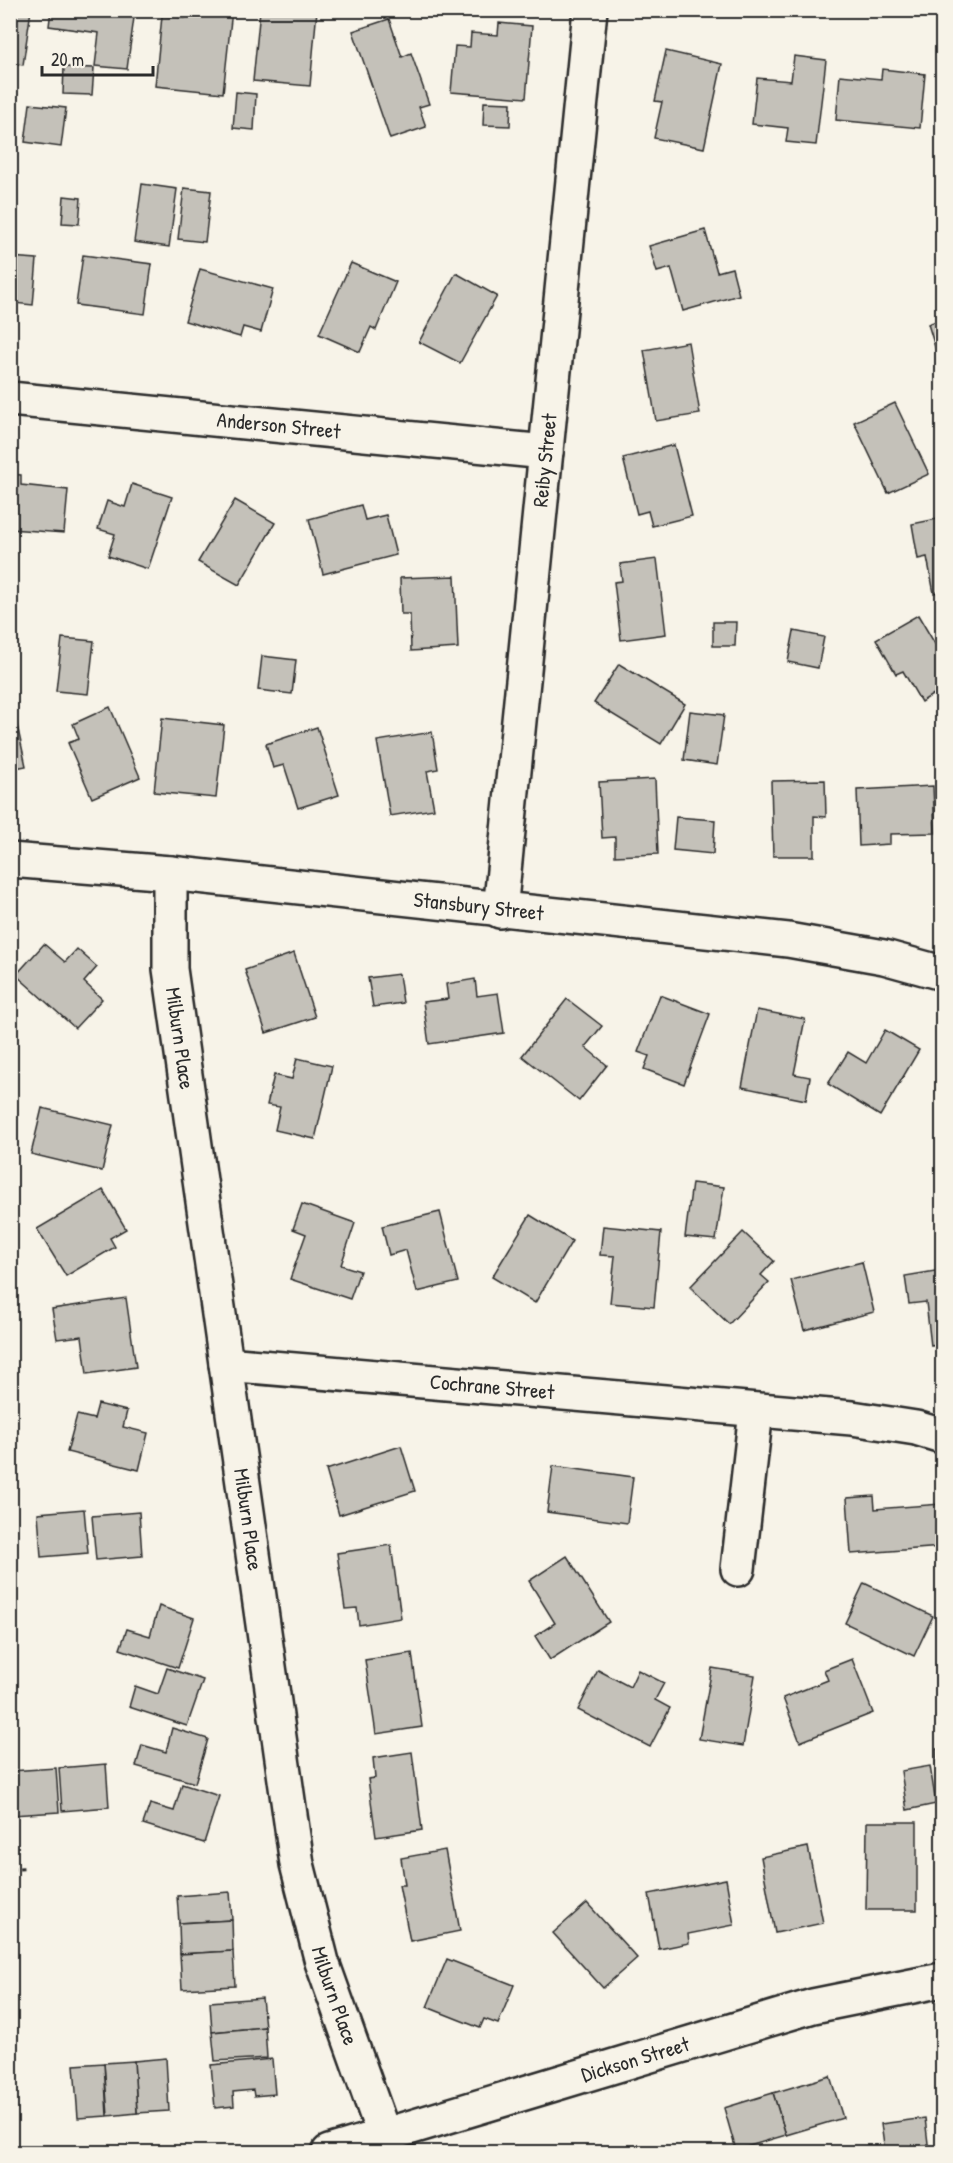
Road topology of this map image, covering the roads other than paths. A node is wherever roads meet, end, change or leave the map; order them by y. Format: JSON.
{"nodes":[{"id":1,"x":590,"y":10,"type":"edge"},
{"id":2,"x":10,"y":399,"type":"edge"},
{"id":3,"x":546,"y":452,"type":"junction"},
{"id":4,"x":10,"y":860,"type":"edge"},
{"id":5,"x":170,"y":873,"type":"junction"},
{"id":6,"x":500,"y":911,"type":"junction"},
{"id":7,"x":942,"y":973,"type":"edge"},
{"id":8,"x":226,"y":1364,"type":"junction"},
{"id":9,"x":756,"y":1411,"type":"junction"},
{"id":10,"x":942,"y":1436,"type":"edge"},
{"id":11,"x":738,"y":1569,"type":"dead end"},
{"id":12,"x":942,"y":1980,"type":"edge"},
{"id":13,"x":387,"y":2144,"type":"edge"},
{"id":14,"x":330,"y":2152,"type":"edge"}],
"edges":[{"from":1,"to":3,"type":"street","name":"Reiby Street"},
{"from":2,"to":3,"type":"street","name":"Anderson Street"},
{"from":3,"to":6,"type":"street","name":"Reiby Street"},
{"from":4,"to":5,"type":"street","name":"Stansbury Street"},
{"from":5,"to":6,"type":"street","name":"Stansbury Street"},
{"from":5,"to":8,"type":"street","name":"Milburn Place"},
{"from":6,"to":7,"type":"street","name":"Stansbury Street"},
{"from":8,"to":9,"type":"street","name":"Cochrane Street"},
{"from":8,"to":13,"type":"street","name":"Milburn Place"},
{"from":9,"to":10,"type":"street","name":"Cochrane Street"},
{"from":9,"to":11,"type":"street"},
{"from":12,"to":13,"type":"street","name":"Dickson Street"},
{"from":13,"to":14,"type":"street","name":"Dickson Street"}]}
